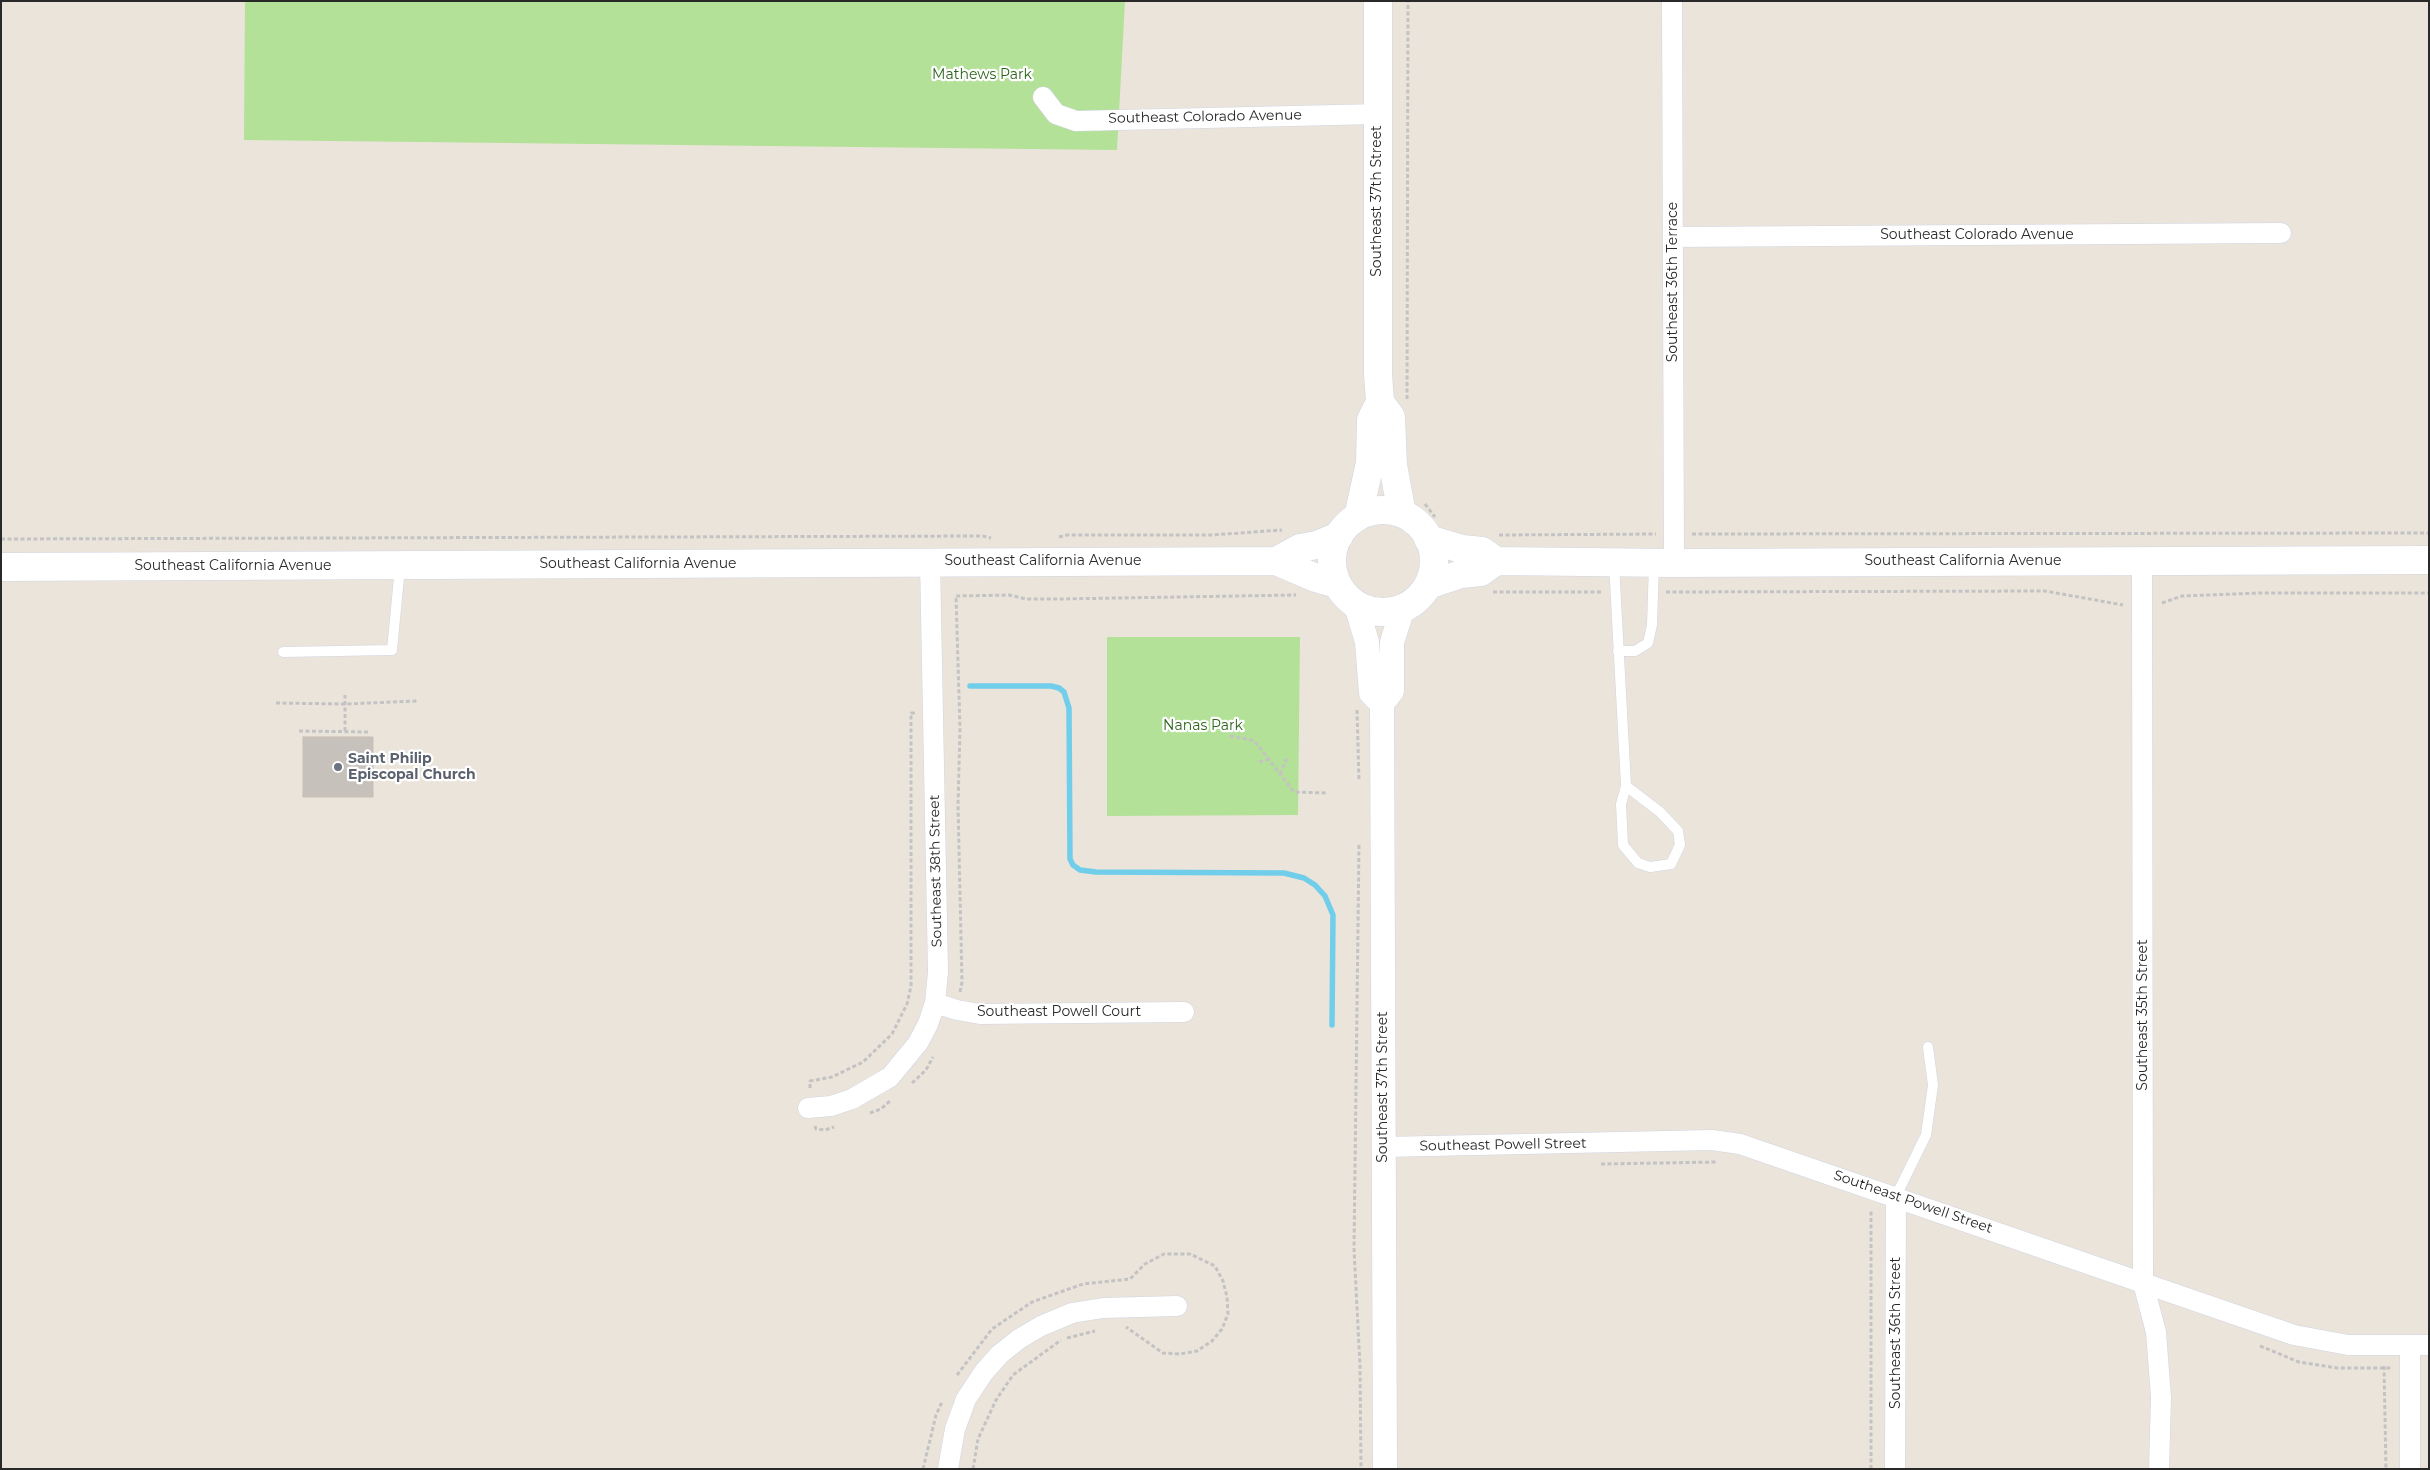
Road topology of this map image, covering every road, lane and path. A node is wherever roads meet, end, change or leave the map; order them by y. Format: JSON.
{"nodes":[{"id":1,"x":1378,"y":1,"type":"edge"},
{"id":2,"x":1408,"y":1,"type":"edge"},
{"id":3,"x":1672,"y":1,"type":"edge"},
{"id":4,"x":1043,"y":96,"type":"dead end"},
{"id":5,"x":1378,"y":114,"type":"junction"},
{"id":6,"x":2281,"y":233,"type":"dead end"},
{"id":7,"x":1673,"y":237,"type":"junction"},
{"id":8,"x":1380,"y":402,"type":"junction"},
{"id":9,"x":1407,"y":404,"type":"dead end"},
{"id":10,"x":1411,"y":506,"type":"junction"},
{"id":11,"x":1358,"y":516,"type":"junction"},
{"id":12,"x":1286,"y":530,"type":"dead end"},
{"id":13,"x":1434,"y":530,"type":"junction"},
{"id":14,"x":2429,"y":533,"type":"edge"},
{"id":15,"x":1674,"y":534,"type":"junction"},
{"id":16,"x":1339,"y":536,"type":"junction"},
{"id":17,"x":1,"y":539,"type":"edge"},
{"id":18,"x":996,"y":540,"type":"dead end"},
{"id":19,"x":1050,"y":540,"type":"dead end"},
{"id":20,"x":1496,"y":548,"type":"junction"},
{"id":21,"x":2142,"y":560,"type":"junction"},
{"id":22,"x":2429,"y":560,"type":"edge"},
{"id":23,"x":1276,"y":561,"type":"junction"},
{"id":24,"x":930,"y":562,"type":"junction"},
{"id":25,"x":1614,"y":562,"type":"junction"},
{"id":26,"x":1664,"y":563,"type":"junction"},
{"id":27,"x":400,"y":566,"type":"junction"},
{"id":28,"x":1,"y":567,"type":"edge"},
{"id":29,"x":1337,"y":584,"type":"junction"},
{"id":30,"x":1428,"y":585,"type":"junction"},
{"id":31,"x":1492,"y":592,"type":"dead end"},
{"id":32,"x":1615,"y":592,"type":"junction"},
{"id":33,"x":1653,"y":592,"type":"junction"},
{"id":34,"x":2429,"y":593,"type":"edge"},
{"id":35,"x":1303,"y":598,"type":"dead end"},
{"id":36,"x":1356,"y":605,"type":"junction"},
{"id":37,"x":2142,"y":605,"type":"junction"},
{"id":38,"x":1403,"y":608,"type":"junction"},
{"id":39,"x":1618,"y":651,"type":"junction"},
{"id":40,"x":283,"y":652,"type":"dead end"},
{"id":41,"x":345,"y":695,"type":"dead end"},
{"id":42,"x":417,"y":701,"type":"dead end"},
{"id":43,"x":276,"y":703,"type":"dead end"},
{"id":44,"x":345,"y":704,"type":"junction"},
{"id":45,"x":1382,"y":704,"type":"junction"},
{"id":46,"x":1357,"y":706,"type":"dead end"},
{"id":47,"x":933,"y":712,"type":"junction"},
{"id":48,"x":299,"y":731,"type":"dead end"},
{"id":49,"x":345,"y":731,"type":"junction"},
{"id":50,"x":370,"y":732,"type":"dead end"},
{"id":51,"x":1230,"y":736,"type":"dead end"},
{"id":52,"x":1287,"y":758,"type":"dead end"},
{"id":53,"x":1268,"y":759,"type":"junction"},
{"id":54,"x":1259,"y":762,"type":"dead end"},
{"id":55,"x":1280,"y":774,"type":"junction"},
{"id":56,"x":1359,"y":785,"type":"dead end"},
{"id":57,"x":1626,"y":786,"type":"junction"},
{"id":58,"x":1327,"y":793,"type":"dead end"},
{"id":59,"x":1359,"y":840,"type":"dead end"},
{"id":60,"x":935,"y":1003,"type":"junction"},
{"id":61,"x":957,"y":1010,"type":"junction"},
{"id":62,"x":1184,"y":1012,"type":"dead end"},
{"id":63,"x":1928,"y":1047,"type":"dead end"},
{"id":64,"x":935,"y":1055,"type":"dead end"},
{"id":65,"x":909,"y":1086,"type":"dead end"},
{"id":66,"x":896,"y":1098,"type":"dead end"},
{"id":67,"x":808,"y":1108,"type":"junction"},
{"id":68,"x":862,"y":1117,"type":"dead end"},
{"id":69,"x":839,"y":1125,"type":"dead end"},
{"id":70,"x":1384,"y":1156,"type":"junction"},
{"id":71,"x":1724,"y":1163,"type":"dead end"},
{"id":72,"x":1593,"y":1164,"type":"dead end"},
{"id":73,"x":1355,"y":1166,"type":"junction"},
{"id":74,"x":1896,"y":1196,"type":"junction"},
{"id":75,"x":1871,"y":1207,"type":"dead end"},
{"id":76,"x":2143,"y":1283,"type":"junction"},
{"id":77,"x":1176,"y":1306,"type":"dead end"},
{"id":78,"x":1117,"y":1328,"type":"dead end"},
{"id":79,"x":1098,"y":1330,"type":"dead end"},
{"id":80,"x":2419,"y":1345,"type":"edge"},
{"id":81,"x":2383,"y":1346,"type":"junction"},
{"id":82,"x":953,"y":1382,"type":"dead end"},
{"id":83,"x":944,"y":1399,"type":"dead end"},
{"id":84,"x":923,"y":1469,"type":"edge"},
{"id":85,"x":948,"y":1469,"type":"edge"},
{"id":86,"x":973,"y":1469,"type":"edge"},
{"id":87,"x":1361,"y":1469,"type":"edge"},
{"id":88,"x":1385,"y":1469,"type":"edge"},
{"id":89,"x":1871,"y":1469,"type":"edge"},
{"id":90,"x":1895,"y":1469,"type":"edge"},
{"id":91,"x":2159,"y":1469,"type":"edge"},
{"id":92,"x":2386,"y":1469,"type":"edge"},
{"id":93,"x":2410,"y":1469,"type":"edge"}],
"edges":[{"from":1,"to":5,"type":"main road","name":"Southeast 37th Street"},
{"from":2,"to":9,"type":"path"},
{"from":3,"to":7,"type":"street","name":"Southeast 36th Terrace"},
{"from":4,"to":5,"type":"street","name":"Southeast Colorado Avenue"},
{"from":5,"to":8,"type":"main road","name":"Southeast 37th Street"},
{"from":6,"to":7,"type":"street","name":"Southeast Colorado Avenue"},
{"from":7,"to":15,"type":"street","name":"Southeast 36th Terrace"},
{"from":8,"to":10,"type":"main road","name":"Southeast 37th Street"},
{"from":8,"to":11,"type":"main road","name":"Southeast 37th Street"},
{"from":10,"to":11,"type":"main road"},
{"from":10,"to":13,"type":"path"},
{"from":10,"to":13,"type":"main road"},
{"from":11,"to":16,"type":"main road"},
{"from":12,"to":19,"type":"path"},
{"from":13,"to":20,"type":"main road","name":"Southeast California Avenue"},
{"from":13,"to":30,"type":"main road"},
{"from":14,"to":15,"type":"path"},
{"from":15,"to":20,"type":"path"},
{"from":15,"to":26,"type":"street","name":"Southeast 36th Terrace"},
{"from":16,"to":23,"type":"main road","name":"Southeast California Avenue"},
{"from":16,"to":29,"type":"main road"},
{"from":17,"to":18,"type":"path"},
{"from":20,"to":25,"type":"main road","name":"Southeast California Avenue"},
{"from":20,"to":30,"type":"main road","name":"Southeast California Avenue"},
{"from":21,"to":22,"type":"main road","name":"Southeast California Avenue"},
{"from":21,"to":26,"type":"main road","name":"Southeast California Avenue"},
{"from":21,"to":37,"type":"street","name":"Southeast 35th Street"},
{"from":23,"to":24,"type":"main road","name":"Southeast California Avenue"},
{"from":23,"to":29,"type":"main road","name":"Southeast California Avenue"},
{"from":24,"to":27,"type":"main road","name":"Southeast California Avenue"},
{"from":24,"to":47,"type":"street","name":"Southeast 38th Street"},
{"from":25,"to":26,"type":"main road","name":"Southeast California Avenue"},
{"from":25,"to":32,"type":"lane"},
{"from":26,"to":33,"type":"lane"},
{"from":27,"to":28,"type":"main road","name":"Southeast California Avenue"},
{"from":27,"to":40,"type":"lane"},
{"from":29,"to":36,"type":"main road"},
{"from":30,"to":38,"type":"main road"},
{"from":31,"to":32,"type":"path"},
{"from":32,"to":39,"type":"lane"},
{"from":33,"to":37,"type":"path"},
{"from":33,"to":39,"type":"lane"},
{"from":34,"to":37,"type":"path"},
{"from":35,"to":61,"type":"path"},
{"from":36,"to":38,"type":"main road"},
{"from":36,"to":45,"type":"street","name":"Southeast 37th Street"},
{"from":37,"to":76,"type":"street","name":"Southeast 35th Street"},
{"from":38,"to":45,"type":"street","name":"Southeast 37th Street"},
{"from":39,"to":57,"type":"lane"},
{"from":41,"to":44,"type":"path"},
{"from":42,"to":44,"type":"path"},
{"from":43,"to":44,"type":"path"},
{"from":44,"to":49,"type":"path"},
{"from":45,"to":70,"type":"street","name":"Southeast 37th Street"},
{"from":46,"to":56,"type":"path"},
{"from":47,"to":60,"type":"street","name":"Southeast 38th Street"},
{"from":47,"to":67,"type":"path"},
{"from":48,"to":49,"type":"path"},
{"from":49,"to":50,"type":"path"},
{"from":51,"to":53,"type":"path"},
{"from":52,"to":55,"type":"path"},
{"from":53,"to":54,"type":"path"},
{"from":53,"to":55,"type":"path"},
{"from":55,"to":58,"type":"path"},
{"from":57,"to":57,"type":"lane"},
{"from":59,"to":73,"type":"path"},
{"from":60,"to":61,"type":"street","name":"Southeast Powell Court"},
{"from":60,"to":67,"type":"street","name":"Southeast 38th Street"},
{"from":61,"to":62,"type":"street","name":"Southeast Powell Court"},
{"from":63,"to":74,"type":"lane"},
{"from":64,"to":65,"type":"path"},
{"from":66,"to":68,"type":"path"},
{"from":67,"to":69,"type":"path"},
{"from":70,"to":73,"type":"path"},
{"from":70,"to":74,"type":"street","name":"Southeast Powell Street"},
{"from":70,"to":88,"type":"street","name":"Southeast 37th Street"},
{"from":71,"to":72,"type":"path"},
{"from":73,"to":87,"type":"path"},
{"from":74,"to":76,"type":"street","name":"Southeast Powell Street"},
{"from":74,"to":90,"type":"street","name":"Southeast 36th Street"},
{"from":75,"to":89,"type":"path"},
{"from":76,"to":81,"type":"street","name":"Southeast Powell Street"},
{"from":76,"to":91,"type":"street","name":"Southeast 35th Street"},
{"from":77,"to":85,"type":"street"},
{"from":78,"to":82,"type":"path"},
{"from":79,"to":86,"type":"path"},
{"from":80,"to":81,"type":"street","name":"Southeast Powell Street"},
{"from":80,"to":93,"type":"street"},
{"from":81,"to":92,"type":"path"},
{"from":83,"to":84,"type":"path"}]}
